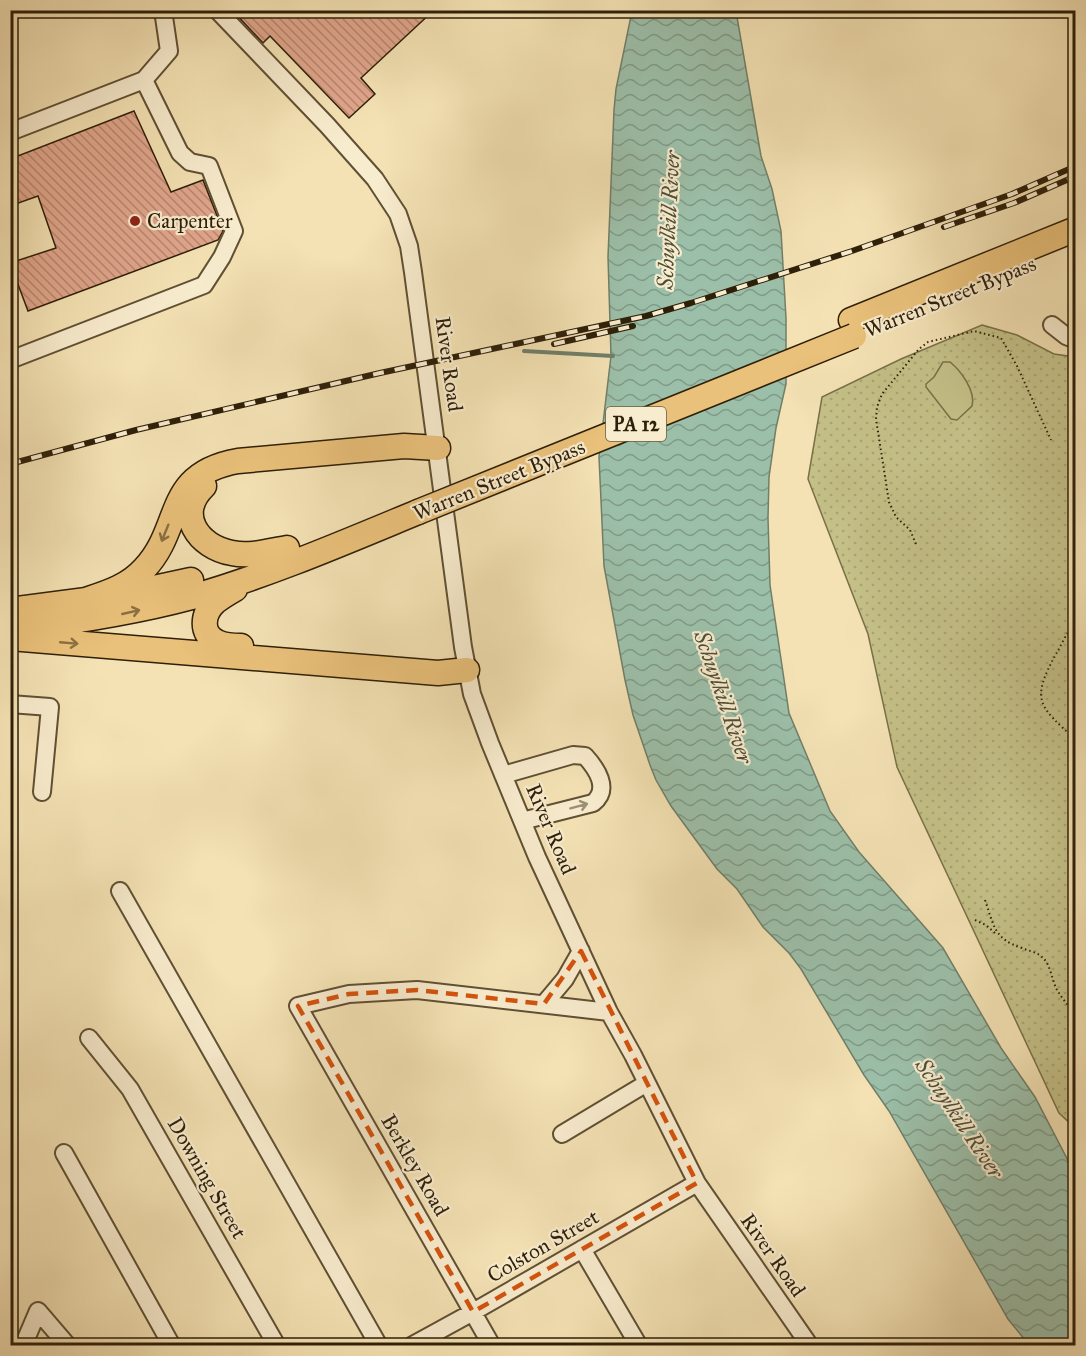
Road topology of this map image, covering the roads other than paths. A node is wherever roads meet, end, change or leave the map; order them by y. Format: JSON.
{"nodes":[{"id":1,"x":163,"y":10,"type":"edge"},
{"id":2,"x":217,"y":10,"type":"edge"},
{"id":3,"x":144,"y":80,"type":"junction"},
{"id":4,"x":10,"y":132,"type":"edge"},
{"id":5,"x":1076,"y":228,"type":"edge"},
{"id":6,"x":1076,"y":245,"type":"edge"},
{"id":7,"x":1052,"y":325,"type":"dead end"},
{"id":8,"x":852,"y":328,"type":"junction"},
{"id":9,"x":1076,"y":340,"type":"edge"},
{"id":10,"x":10,"y":360,"type":"edge"},
{"id":11,"x":438,"y":448,"type":"junction"},
{"id":12,"x":417,"y":504,"type":"junction"},
{"id":13,"x":287,"y":548,"type":"junction"},
{"id":14,"x":261,"y":575,"type":"junction"},
{"id":15,"x":80,"y":602,"type":"junction"},
{"id":16,"x":10,"y":610,"type":"edge"},
{"id":17,"x":10,"y":630,"type":"edge"},
{"id":18,"x":10,"y":638,"type":"edge"},
{"id":19,"x":467,"y":670,"type":"junction"},
{"id":20,"x":11,"y":704,"type":"edge"},
{"id":21,"x":503,"y":775,"type":"junction"},
{"id":22,"x":42,"y":792,"type":"dead end"},
{"id":23,"x":522,"y":821,"type":"junction"},
{"id":24,"x":120,"y":891,"type":"dead end"},
{"id":25,"x":580,"y":951,"type":"junction"},
{"id":26,"x":544,"y":1004,"type":"junction"},
{"id":27,"x":609,"y":1012,"type":"junction"},
{"id":28,"x":89,"y":1038,"type":"dead end"},
{"id":29,"x":647,"y":1083,"type":"junction"},
{"id":30,"x":562,"y":1134,"type":"dead end"},
{"id":31,"x":64,"y":1153,"type":"dead end"},
{"id":32,"x":697,"y":1184,"type":"junction"},
{"id":33,"x":582,"y":1249,"type":"junction"},
{"id":34,"x":473,"y":1312,"type":"junction"},
{"id":35,"x":23,"y":1346,"type":"edge"},
{"id":36,"x":68,"y":1346,"type":"edge"},
{"id":37,"x":172,"y":1346,"type":"edge"},
{"id":38,"x":277,"y":1346,"type":"edge"},
{"id":39,"x":379,"y":1346,"type":"edge"},
{"id":40,"x":411,"y":1346,"type":"edge"},
{"id":41,"x":492,"y":1346,"type":"edge"},
{"id":42,"x":639,"y":1346,"type":"edge"},
{"id":43,"x":810,"y":1346,"type":"edge"}],
"edges":[{"from":1,"to":3,"type":"street"},
{"from":2,"to":11,"type":"street","name":"River Road"},
{"from":3,"to":4,"type":"street"},
{"from":3,"to":10,"type":"street"},
{"from":5,"to":8,"type":"highway","name":"Warren Street Bypass","number":"PA 12"},
{"from":6,"to":8,"type":"highway","name":"Warren Street Bypass","number":"PA 12"},
{"from":7,"to":9,"type":"street"},
{"from":8,"to":12,"type":"highway","name":"Warren Street Bypass","number":"PA 12","bridge":true},
{"from":11,"to":13,"type":"highway"},
{"from":11,"to":15,"type":"highway","one_way":true},
{"from":11,"to":19,"type":"street","name":"River Road"},
{"from":12,"to":13,"type":"highway","name":"Warren Street Bypass","number":"PA 12"},
{"from":12,"to":14,"type":"highway","name":"Warren Street Bypass","number":"PA 12"},
{"from":13,"to":15,"type":"highway","name":"Warren Street Bypass","number":"PA 12"},
{"from":17,"to":14,"type":"highway","name":"Warren Street Bypass","number":"PA 12","one_way":true},
{"from":14,"to":19,"type":"highway"},
{"from":15,"to":16,"type":"highway","name":"Warren Street Bypass","number":"PA 12"},
{"from":18,"to":19,"type":"highway","one_way":true},
{"from":19,"to":21,"type":"street","name":"River Road"},
{"from":20,"to":22,"type":"street"},
{"from":21,"to":23,"type":"street","name":"River Road"},
{"from":23,"to":21,"type":"street","one_way":true},
{"from":23,"to":25,"type":"street","name":"River Road"},
{"from":24,"to":39,"type":"street"},
{"from":25,"to":26,"type":"street"},
{"from":25,"to":27,"type":"street","name":"River Road"},
{"from":26,"to":27,"type":"street"},
{"from":26,"to":34,"type":"street","name":"Berkley Road"},
{"from":27,"to":29,"type":"street","name":"River Road"},
{"from":28,"to":38,"type":"street","name":"Downing Street"},
{"from":29,"to":30,"type":"street"},
{"from":29,"to":32,"type":"street","name":"River Road"},
{"from":31,"to":37,"type":"street"},
{"from":32,"to":33,"type":"street","name":"Colston Street"},
{"from":32,"to":43,"type":"street","name":"River Road"},
{"from":33,"to":34,"type":"street","name":"Colston Street"},
{"from":33,"to":42,"type":"street"},
{"from":34,"to":40,"type":"street","name":"Colston Street"},
{"from":34,"to":41,"type":"street","name":"Berkley Road"},
{"from":35,"to":36,"type":"street"}]}
